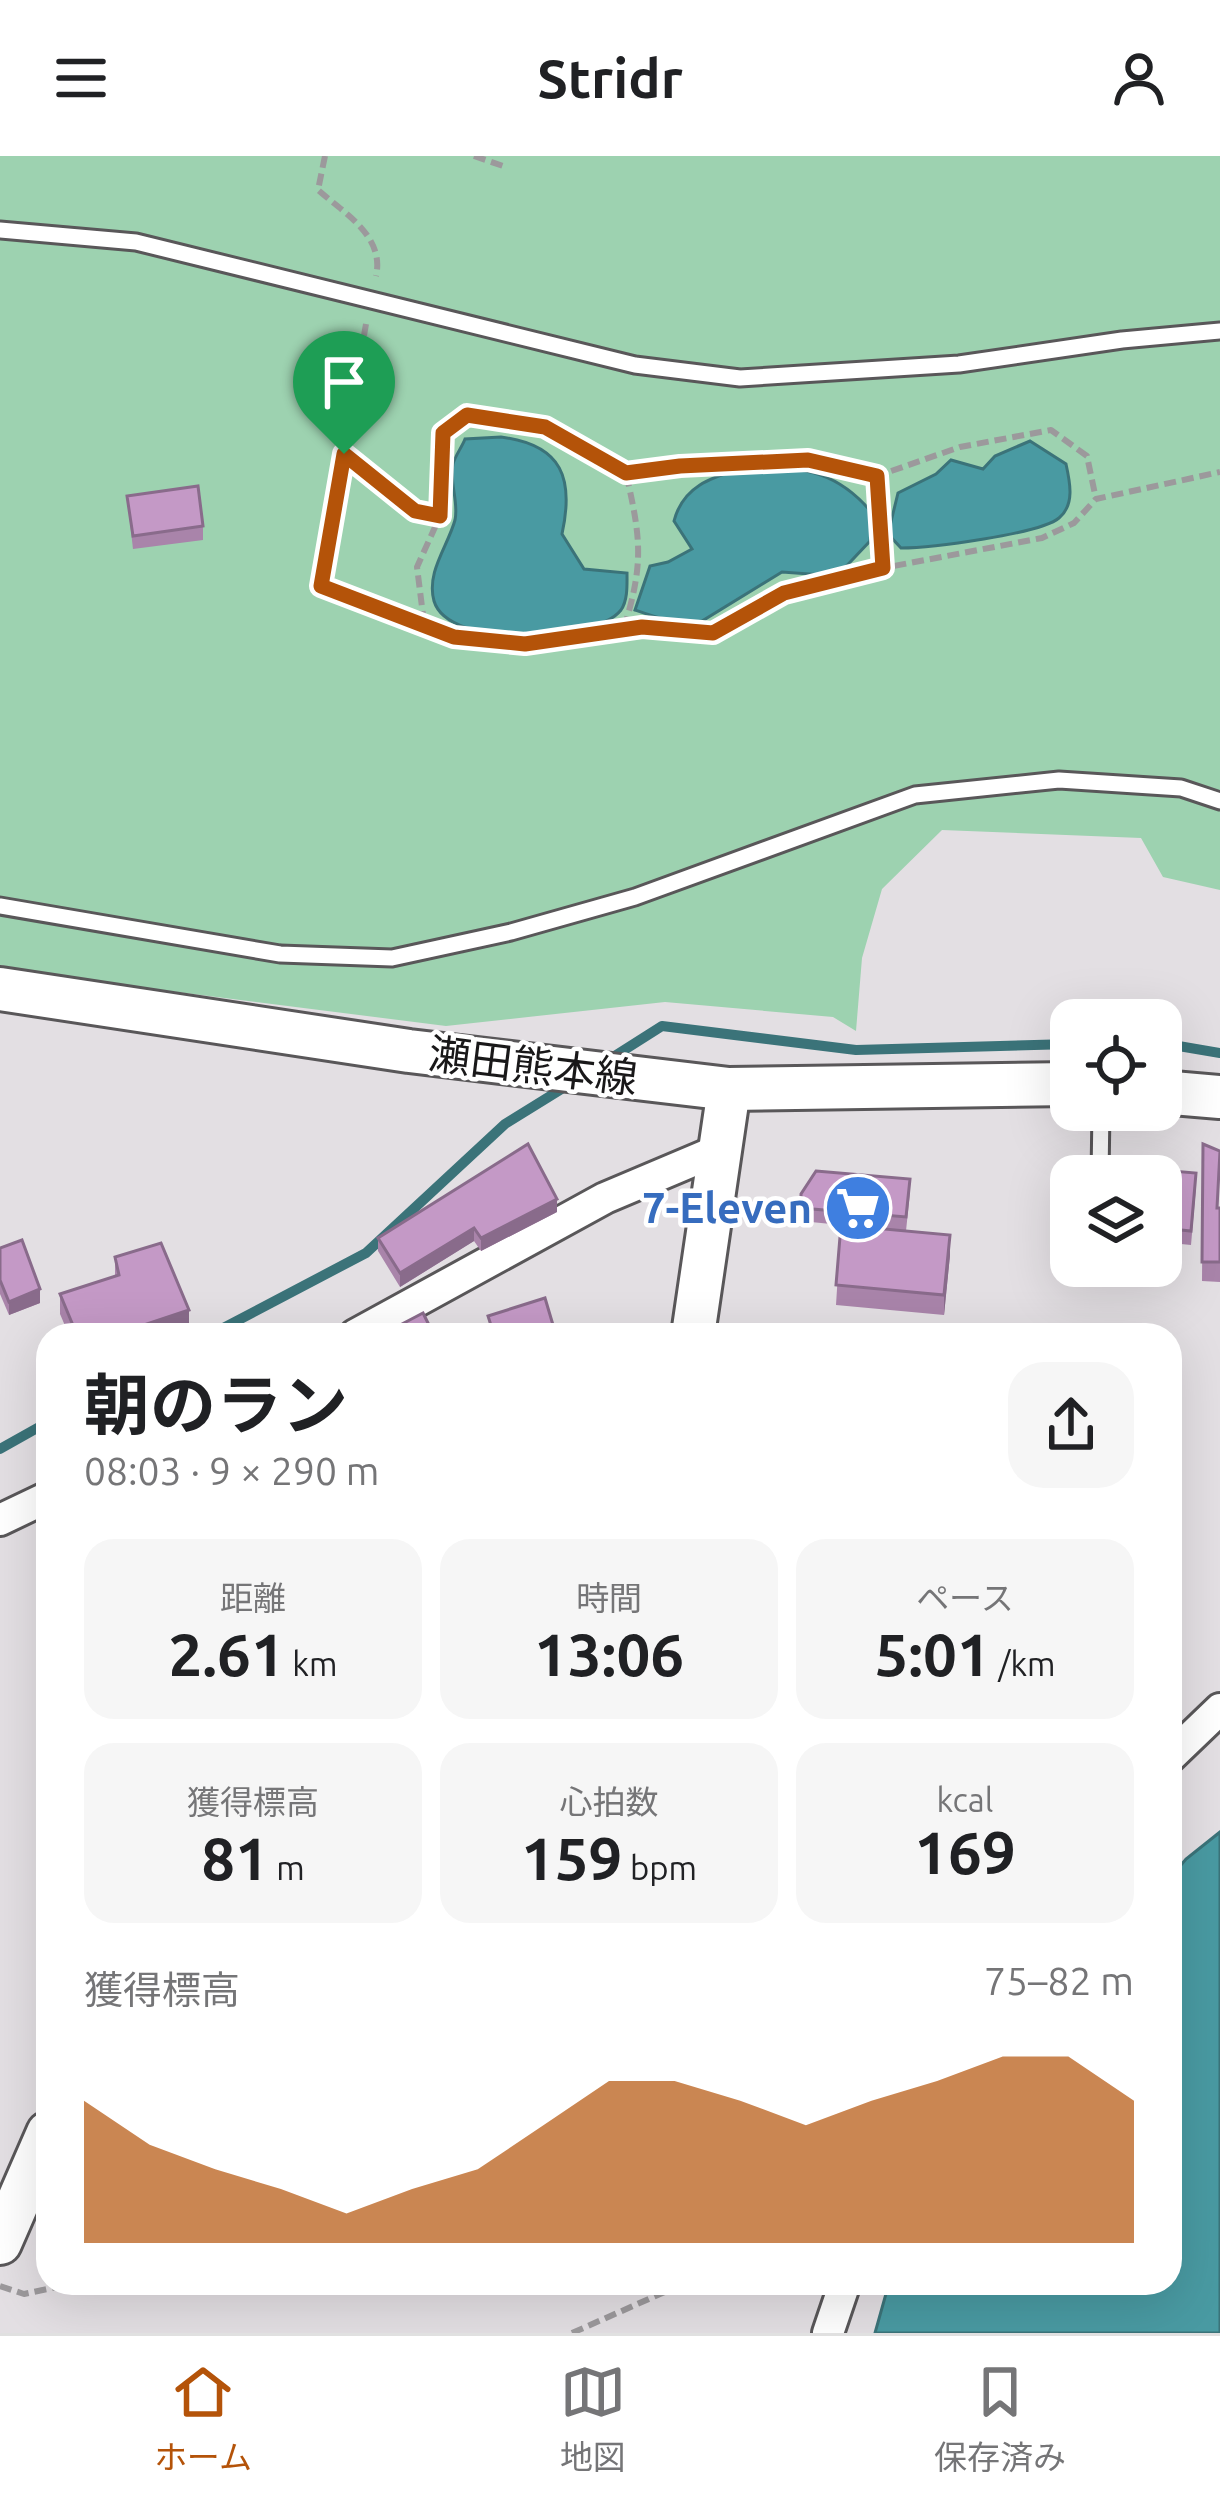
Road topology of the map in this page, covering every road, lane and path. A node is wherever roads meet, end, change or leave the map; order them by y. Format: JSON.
{"nodes":[{"id":1,"x":325,"y":156,"type":"edge"},
{"id":2,"x":474,"y":156,"type":"edge"},
{"id":3,"x":503,"y":166,"type":"dead end"},
{"id":4,"x":0,"y":230,"type":"edge"},
{"id":5,"x":370,"y":300,"type":"junction"},
{"id":6,"x":1220,"y":331,"type":"edge"},
{"id":7,"x":344,"y":454,"type":"junction"},
{"id":8,"x":1220,"y":472,"type":"edge"},
{"id":9,"x":626,"y":473,"type":"junction"},
{"id":10,"x":877,"y":476,"type":"junction"},
{"id":11,"x":1096,"y":499,"type":"junction"},
{"id":12,"x":440,"y":516,"type":"junction"},
{"id":13,"x":883,"y":568,"type":"junction"},
{"id":14,"x":424,"y":626,"type":"junction"},
{"id":15,"x":623,"y":629,"type":"junction"},
{"id":16,"x":1220,"y":801,"type":"edge"},
{"id":17,"x":0,"y":906,"type":"edge"},
{"id":18,"x":0,"y":989,"type":"edge"},
{"id":19,"x":1050,"y":1084,"type":"edge"},
{"id":20,"x":729,"y":1089,"type":"junction"},
{"id":21,"x":1182,"y":1094,"type":"edge"},
{"id":22,"x":1220,"y":1097,"type":"edge"},
{"id":23,"x":721,"y":1148,"type":"junction"},
{"id":24,"x":377,"y":1323,"type":"edge"},
{"id":25,"x":696,"y":1323,"type":"edge"},
{"id":26,"x":36,"y":1504,"type":"edge"},
{"id":27,"x":0,"y":1520,"type":"edge"},
{"id":28,"x":1220,"y":1709,"type":"edge"},
{"id":29,"x":1182,"y":1745,"type":"edge"},
{"id":30,"x":36,"y":2160,"type":"edge"},
{"id":31,"x":0,"y":2243,"type":"edge"},
{"id":32,"x":0,"y":2286,"type":"edge"},
{"id":33,"x":36,"y":2292,"type":"edge"},
{"id":34,"x":659,"y":2295,"type":"edge"},
{"id":35,"x":841,"y":2295,"type":"edge"},
{"id":36,"x":572,"y":2333,"type":"edge"},
{"id":37,"x":828,"y":2333,"type":"edge"}],
"edges":[{"from":1,"to":5,"type":"path"},
{"from":2,"to":3,"type":"path"},
{"from":4,"to":5,"type":"lane"},
{"from":5,"to":6,"type":"lane"},
{"from":5,"to":7,"type":"path"},
{"from":7,"to":12,"type":"path"},
{"from":7,"to":14,"type":"path"},
{"from":8,"to":11,"type":"path"},
{"from":9,"to":10,"type":"path"},
{"from":9,"to":12,"type":"path"},
{"from":9,"to":15,"type":"path"},
{"from":10,"to":11,"type":"path"},
{"from":10,"to":13,"type":"path"},
{"from":11,"to":13,"type":"path"},
{"from":12,"to":14,"type":"path"},
{"from":13,"to":15,"type":"path"},
{"from":14,"to":15,"type":"path"},
{"from":16,"to":17,"type":"lane"},
{"from":18,"to":20,"type":"main road","name":"瀬田熊本線"},
{"from":19,"to":20,"type":"main road","name":"瀬田熊本線"},
{"from":20,"to":23,"type":"main road"},
{"from":21,"to":22,"type":"main road"},
{"from":23,"to":24,"type":"street"},
{"from":23,"to":25,"type":"main road"},
{"from":26,"to":27,"type":"street"},
{"from":28,"to":29,"type":"street"},
{"from":30,"to":31,"type":"main road"},
{"from":32,"to":33,"type":"path"},
{"from":34,"to":36,"type":"path"},
{"from":35,"to":37,"type":"street"}]}
